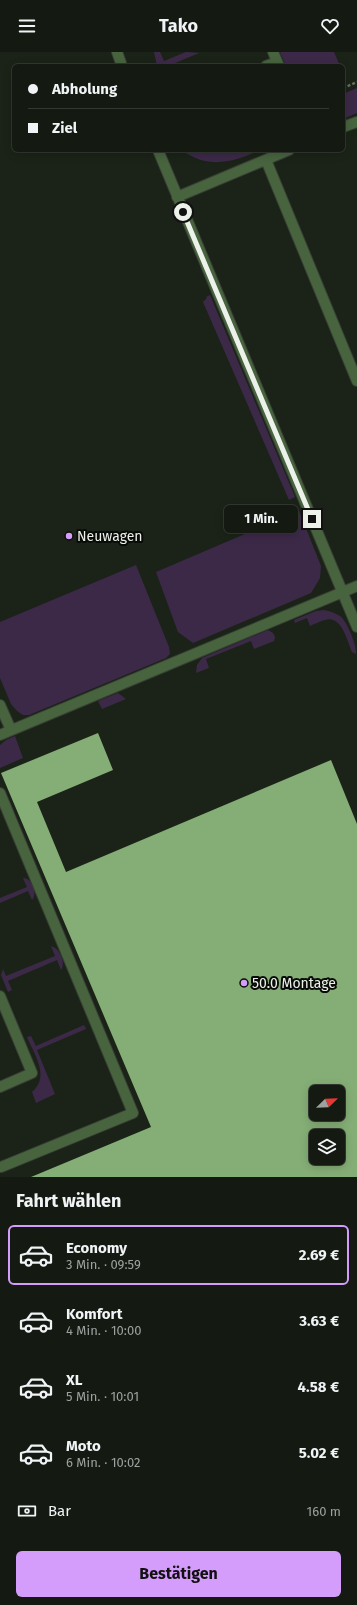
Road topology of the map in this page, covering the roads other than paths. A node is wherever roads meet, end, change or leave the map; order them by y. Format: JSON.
{"nodes":[{"id":1,"x":116,"y":52,"type":"edge"},
{"id":2,"x":121,"y":64,"type":"edge"},
{"id":3,"x":357,"y":122,"type":"edge"},
{"id":4,"x":345,"y":126,"type":"edge"},
{"id":5,"x":159,"y":152,"type":"edge"},
{"id":6,"x":284,"y":152,"type":"edge"},
{"id":7,"x":266,"y":160,"type":"junction"},
{"id":8,"x":177,"y":197,"type":"junction"},
{"id":9,"x":357,"y":381,"type":"edge"},
{"id":10,"x":357,"y":586,"type":"edge"},
{"id":11,"x":342,"y":592,"type":"junction"},
{"id":12,"x":357,"y":627,"type":"edge"},
{"id":13,"x":0,"y":705,"type":"edge"},
{"id":14,"x":10,"y":730,"type":"junction"},
{"id":15,"x":0,"y":735,"type":"edge"},
{"id":16,"x":0,"y":793,"type":"edge"},
{"id":17,"x":0,"y":996,"type":"edge"},
{"id":18,"x":0,"y":1087,"type":"edge"},
{"id":19,"x":0,"y":1166,"type":"edge"}],
"edges":[{"from":1,"to":2,"type":"lane"},
{"from":3,"to":4,"type":"lane"},
{"from":5,"to":8,"type":"lane"},
{"from":6,"to":7,"type":"lane"},
{"from":7,"to":8,"type":"lane"},
{"from":7,"to":9,"type":"lane"},
{"from":8,"to":11,"type":"lane"},
{"from":10,"to":11,"type":"lane"},
{"from":11,"to":12,"type":"lane"},
{"from":11,"to":14,"type":"lane"},
{"from":13,"to":14,"type":"lane"},
{"from":14,"to":15,"type":"lane"},
{"from":16,"to":19,"type":"lane"},
{"from":17,"to":18,"type":"lane"}]}
